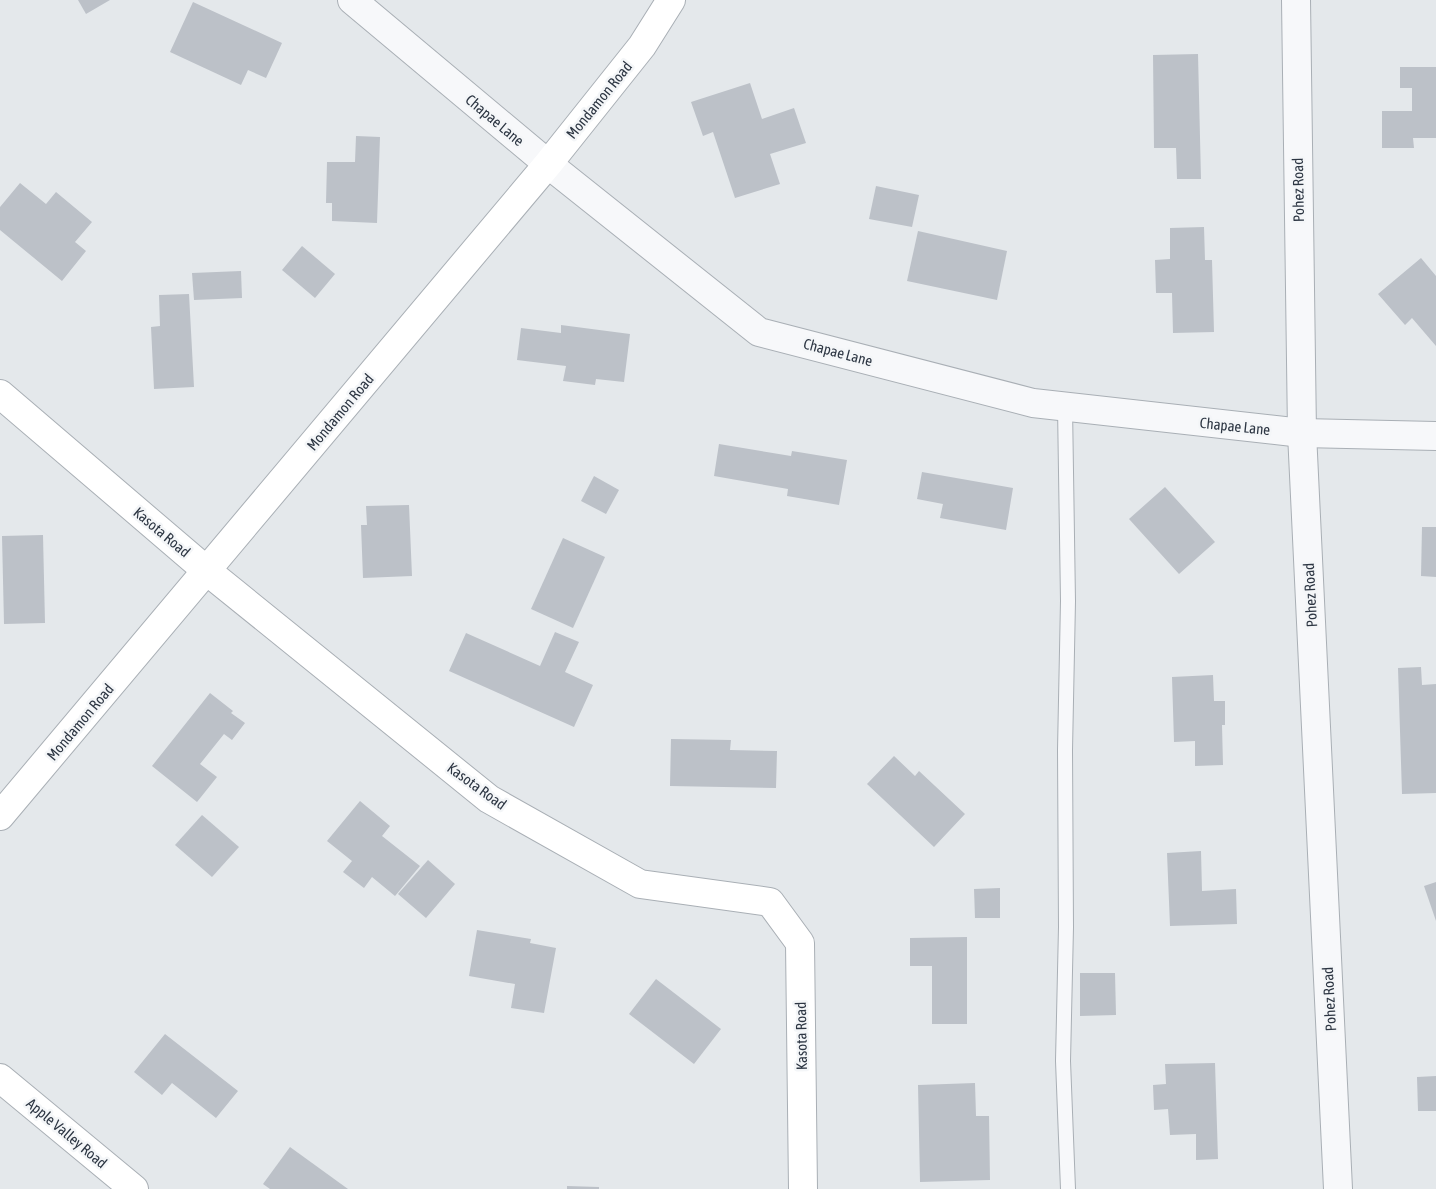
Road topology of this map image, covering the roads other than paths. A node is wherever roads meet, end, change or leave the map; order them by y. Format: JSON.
{"nodes":[{"id":1,"x":352,"y":0,"type":"edge"},
{"id":2,"x":670,"y":0,"type":"edge"},
{"id":3,"x":1296,"y":0,"type":"edge"},
{"id":4,"x":548,"y":164,"type":"junction"},
{"id":5,"x":0,"y":394,"type":"edge"},
{"id":6,"x":1065,"y":407,"type":"junction"},
{"id":7,"x":1302,"y":433,"type":"junction"},
{"id":8,"x":1436,"y":436,"type":"edge"},
{"id":9,"x":207,"y":571,"type":"junction"},
{"id":10,"x":0,"y":816,"type":"edge"},
{"id":11,"x":0,"y":1078,"type":"edge"},
{"id":12,"x":134,"y":1189,"type":"edge"},
{"id":13,"x":803,"y":1189,"type":"edge"},
{"id":14,"x":1068,"y":1189,"type":"edge"},
{"id":15,"x":1338,"y":1189,"type":"edge"}],
"edges":[{"from":1,"to":4,"type":"street","name":"Chapae Lane"},
{"from":2,"to":4,"type":"street","name":"Mondamon Road"},
{"from":3,"to":7,"type":"street","name":"Pohez Road"},
{"from":4,"to":6,"type":"street","name":"Chapae Lane"},
{"from":4,"to":9,"type":"street","name":"Mondamon Road"},
{"from":5,"to":9,"type":"street","name":"Kasota Road"},
{"from":6,"to":7,"type":"street","name":"Chapae Lane"},
{"from":6,"to":14,"type":"lane"},
{"from":7,"to":8,"type":"street","name":"Chapae Lane"},
{"from":7,"to":15,"type":"street","name":"Pohez Road"},
{"from":9,"to":10,"type":"street","name":"Mondamon Road"},
{"from":9,"to":13,"type":"street","name":"Kasota Road"},
{"from":11,"to":12,"type":"street","name":"Apple Valley Road"}]}
